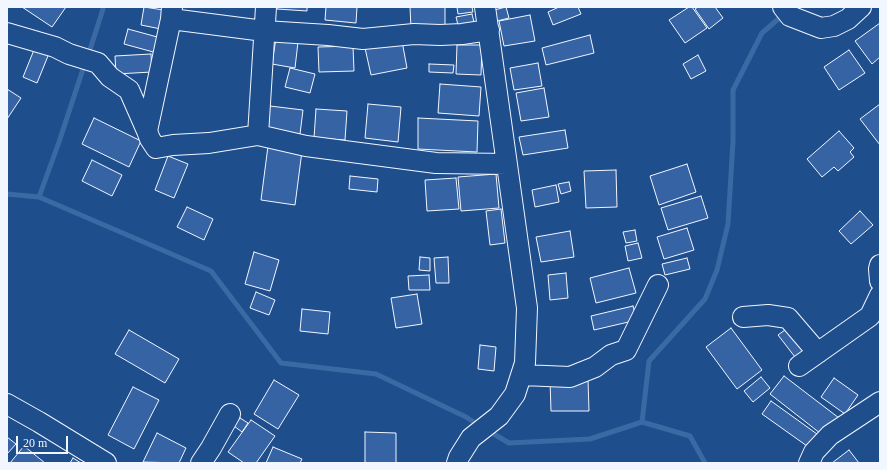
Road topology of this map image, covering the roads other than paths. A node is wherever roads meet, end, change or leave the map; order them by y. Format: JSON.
{"nodes":[{"id":1,"x":266,"y":7,"type":"edge"},
{"id":2,"x":485,"y":7,"type":"edge"},
{"id":3,"x":861,"y":7,"type":"edge"},
{"id":4,"x":786,"y":10,"type":"edge"},
{"id":5,"x":171,"y":13,"type":"edge"},
{"id":6,"x":488,"y":30,"type":"junction"},
{"id":7,"x":264,"y":31,"type":"junction"},
{"id":8,"x":7,"y":33,"type":"edge"},
{"id":9,"x":147,"y":131,"type":"junction"},
{"id":10,"x":258,"y":135,"type":"junction"},
{"id":11,"x":507,"y":164,"type":"junction"},
{"id":12,"x":880,"y":265,"type":"edge"},
{"id":13,"x":880,"y":281,"type":"edge"},
{"id":14,"x":658,"y":285,"type":"dead end"},
{"id":15,"x":880,"y":294,"type":"edge"},
{"id":16,"x":743,"y":317,"type":"dead end"},
{"id":17,"x":818,"y":353,"type":"junction"},
{"id":18,"x":799,"y":366,"type":"dead end"},
{"id":19,"x":522,"y":374,"type":"junction"},
{"id":20,"x":880,"y":402,"type":"edge"},
{"id":21,"x":7,"y":404,"type":"edge"},
{"id":22,"x":230,"y":414,"type":"dead end"},
{"id":23,"x":106,"y":463,"type":"edge"},
{"id":24,"x":201,"y":463,"type":"edge"},
{"id":25,"x":457,"y":463,"type":"edge"},
{"id":26,"x":809,"y":463,"type":"edge"}],
"edges":[{"from":1,"to":7,"type":"street"},
{"from":2,"to":6,"type":"street"},
{"from":3,"to":4,"type":"street"},
{"from":5,"to":7,"type":"street"},
{"from":5,"to":9,"type":"street"},
{"from":6,"to":7,"type":"street"},
{"from":6,"to":11,"type":"street"},
{"from":7,"to":10,"type":"street"},
{"from":8,"to":9,"type":"street"},
{"from":9,"to":10,"type":"street"},
{"from":10,"to":11,"type":"street"},
{"from":11,"to":19,"type":"street"},
{"from":12,"to":13,"type":"street"},
{"from":14,"to":19,"type":"street"},
{"from":15,"to":17,"type":"street"},
{"from":16,"to":17,"type":"street"},
{"from":17,"to":18,"type":"street"},
{"from":19,"to":25,"type":"street"},
{"from":20,"to":26,"type":"street"},
{"from":21,"to":23,"type":"street"},
{"from":22,"to":24,"type":"street"}]}
